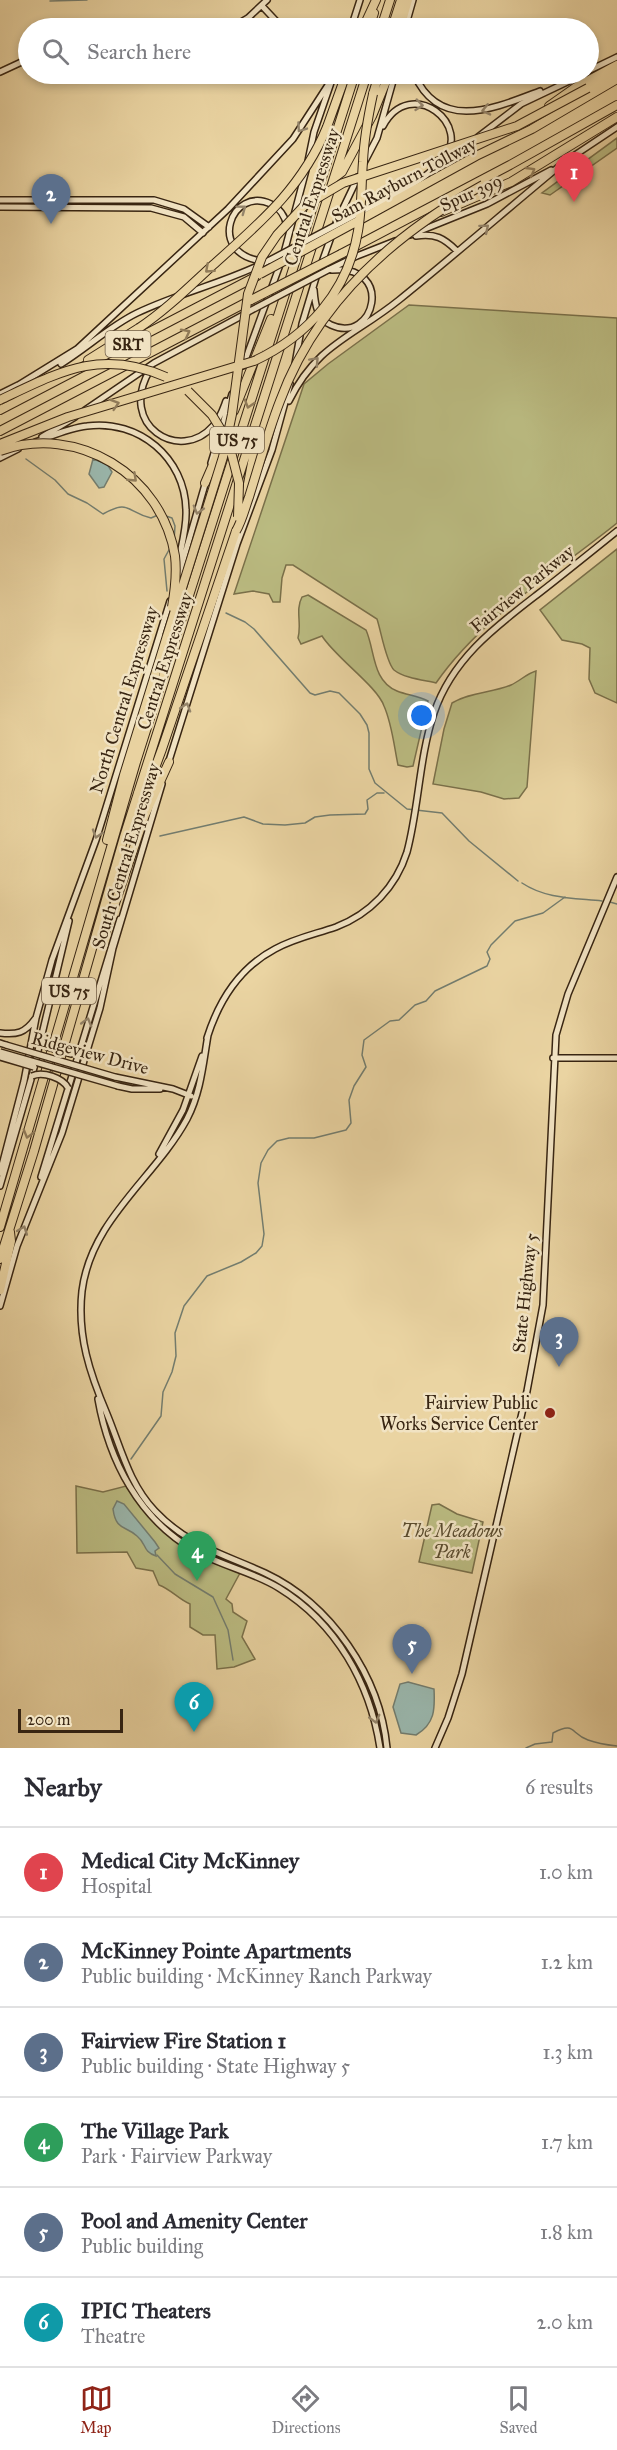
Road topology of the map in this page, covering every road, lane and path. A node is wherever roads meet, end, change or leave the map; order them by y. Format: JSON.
{"nodes":[{"id":1,"x":267,"y":0,"type":"edge"},
{"id":2,"x":360,"y":0,"type":"edge"},
{"id":3,"x":377,"y":0,"type":"edge"},
{"id":4,"x":390,"y":0,"type":"edge"},
{"id":5,"x":401,"y":0,"type":"edge"},
{"id":6,"x":411,"y":2,"type":"edge"},
{"id":7,"x":262,"y":6,"type":"junction"},
{"id":8,"x":245,"y":18,"type":"edge"},
{"id":9,"x":273,"y":18,"type":"edge"},
{"id":10,"x":354,"y":18,"type":"edge"},
{"id":11,"x":368,"y":18,"type":"edge"},
{"id":12,"x":372,"y":18,"type":"edge"},
{"id":13,"x":384,"y":18,"type":"edge"},
{"id":14,"x":395,"y":18,"type":"edge"},
{"id":15,"x":404,"y":18,"type":"edge"},
{"id":16,"x":409,"y":18,"type":"edge"},
{"id":17,"x":617,"y":57,"type":"edge"},
{"id":18,"x":18,"y":64,"type":"edge"},
{"id":19,"x":617,"y":65,"type":"edge"},
{"id":20,"x":599,"y":66,"type":"edge"},
{"id":21,"x":617,"y":70,"type":"edge"},
{"id":22,"x":0,"y":72,"type":"edge"},
{"id":23,"x":599,"y":75,"type":"edge"},
{"id":24,"x":617,"y":79,"type":"edge"},
{"id":25,"x":599,"y":81,"type":"edge"},
{"id":26,"x":328,"y":84,"type":"edge"},
{"id":27,"x":330,"y":84,"type":"edge"},
{"id":28,"x":342,"y":84,"type":"edge"},
{"id":29,"x":352,"y":84,"type":"edge"},
{"id":30,"x":364,"y":84,"type":"edge"},
{"id":31,"x":376,"y":84,"type":"edge"},
{"id":32,"x":385,"y":84,"type":"edge"},
{"id":33,"x":392,"y":84,"type":"edge"},
{"id":34,"x":421,"y":84,"type":"edge"},
{"id":35,"x":562,"y":84,"type":"joint"},
{"id":36,"x":583,"y":84,"type":"edge"},
{"id":37,"x":594,"y":84,"type":"edge"},
{"id":38,"x":617,"y":105,"type":"edge"},
{"id":39,"x":617,"y":117,"type":"edge"},
{"id":40,"x":617,"y":127,"type":"edge"},
{"id":41,"x":377,"y":138,"type":"junction"},
{"id":42,"x":476,"y":156,"type":"junction"},
{"id":43,"x":568,"y":159,"type":"junction"},
{"id":44,"x":334,"y":178,"type":"junction"},
{"id":45,"x":422,"y":179,"type":"junction"},
{"id":46,"x":0,"y":200,"type":"edge"},
{"id":47,"x":167,"y":203,"type":"junction"},
{"id":48,"x":0,"y":207,"type":"edge"},
{"id":49,"x":146,"y":207,"type":"junction"},
{"id":50,"x":357,"y":218,"type":"junction"},
{"id":51,"x":210,"y":227,"type":"junction"},
{"id":52,"x":203,"y":233,"type":"junction"},
{"id":53,"x":381,"y":235,"type":"junction"},
{"id":54,"x":405,"y":237,"type":"junction"},
{"id":55,"x":289,"y":239,"type":"junction"},
{"id":56,"x":457,"y":251,"type":"junction"},
{"id":57,"x":266,"y":262,"type":"junction"},
{"id":58,"x":337,"y":267,"type":"junction"},
{"id":59,"x":314,"y":285,"type":"junction"},
{"id":60,"x":279,"y":308,"type":"junction"},
{"id":61,"x":154,"y":363,"type":"junction"},
{"id":62,"x":54,"y":382,"type":"junction"},
{"id":63,"x":17,"y":386,"type":"junction"},
{"id":64,"x":0,"y":393,"type":"edge"},
{"id":65,"x":232,"y":393,"type":"junction"},
{"id":66,"x":0,"y":400,"type":"edge"},
{"id":67,"x":0,"y":410,"type":"edge"},
{"id":68,"x":284,"y":410,"type":"junction"},
{"id":69,"x":0,"y":431,"type":"edge"},
{"id":70,"x":252,"y":433,"type":"junction"},
{"id":71,"x":35,"y":442,"type":"junction"},
{"id":72,"x":0,"y":444,"type":"edge"},
{"id":73,"x":0,"y":451,"type":"edge"},
{"id":74,"x":0,"y":458,"type":"edge"},
{"id":75,"x":205,"y":483,"type":"junction"},
{"id":76,"x":239,"y":531,"type":"junction"},
{"id":77,"x":617,"y":531,"type":"edge"},
{"id":78,"x":171,"y":598,"type":"junction"},
{"id":79,"x":167,"y":636,"type":"junction"},
{"id":80,"x":169,"y":762,"type":"junction"},
{"id":81,"x":138,"y":794,"type":"junction"},
{"id":82,"x":617,"y":877,"type":"edge"},
{"id":83,"x":74,"y":902,"type":"junction"},
{"id":84,"x":125,"y":908,"type":"junction"},
{"id":85,"x":84,"y":935,"type":"junction"},
{"id":86,"x":94,"y":944,"type":"junction"},
{"id":87,"x":36,"y":1018,"type":"junction"},
{"id":88,"x":0,"y":1033,"type":"edge"},
{"id":89,"x":42,"y":1039,"type":"junction"},
{"id":90,"x":0,"y":1043,"type":"edge"},
{"id":91,"x":79,"y":1051,"type":"junction"},
{"id":92,"x":0,"y":1052,"type":"edge"},
{"id":93,"x":38,"y":1054,"type":"junction"},
{"id":94,"x":0,"y":1057,"type":"edge"},
{"id":95,"x":553,"y":1058,"type":"junction"},
{"id":96,"x":617,"y":1058,"type":"edge"},
{"id":97,"x":35,"y":1065,"type":"junction"},
{"id":98,"x":75,"y":1065,"type":"junction"},
{"id":99,"x":73,"y":1074,"type":"junction"},
{"id":100,"x":32,"y":1076,"type":"junction"},
{"id":101,"x":68,"y":1088,"type":"junction"},
{"id":102,"x":173,"y":1089,"type":"junction"},
{"id":103,"x":193,"y":1096,"type":"junction"},
{"id":104,"x":0,"y":1173,"type":"edge"},
{"id":105,"x":0,"y":1186,"type":"edge"},
{"id":106,"x":35,"y":1199,"type":"junction"},
{"id":107,"x":0,"y":1227,"type":"edge"},
{"id":108,"x":10,"y":1228,"type":"junction"},
{"id":109,"x":0,"y":1259,"type":"edge"},
{"id":110,"x":0,"y":1290,"type":"edge"},
{"id":111,"x":0,"y":1306,"type":"edge"},
{"id":112,"x":96,"y":1388,"type":"junction"},
{"id":113,"x":380,"y":1748,"type":"edge"},
{"id":114,"x":387,"y":1748,"type":"edge"},
{"id":115,"x":435,"y":1748,"type":"edge"}],
"edges":[{"from":1,"to":7,"type":"main road"},
{"from":2,"to":10,"type":"main road"},
{"from":3,"to":11,"type":"highway"},
{"from":3,"to":12,"type":"highway"},
{"from":4,"to":13,"type":"highway"},
{"from":5,"to":14,"type":"highway"},
{"from":6,"to":15,"type":"highway"},
{"from":6,"to":16,"type":"main road"},
{"from":7,"to":8,"type":"main road"},
{"from":7,"to":9,"type":"main road"},
{"from":17,"to":20,"type":"main road"},
{"from":18,"to":22,"type":"main road"},
{"from":19,"to":23,"type":"highway"},
{"from":21,"to":25,"type":"highway","bridge":true},
{"from":24,"to":42,"type":"highway","name":"Sam Rayburn Tollway","number":"SRT"},
{"from":26,"to":51,"type":"main road","one_way":true},
{"from":27,"to":55,"type":"main road"},
{"from":28,"to":62,"type":"highway","one_way":true,"bridge":true},
{"from":29,"to":60,"type":"highway","name":"Central Expressway","number":"US 75"},
{"from":30,"to":44,"type":"highway","name":"Central Expressway","number":"US 75"},
{"from":72,"to":31,"type":"highway","one_way":true,"bridge":true},
{"from":32,"to":44,"type":"highway"},
{"from":33,"to":41,"type":"main road","name":"South Central Expressway"},
{"from":35,"to":34,"type":"main road","one_way":true},
{"from":35,"to":45,"type":"main road","name":"Spur 399"},
{"from":36,"to":42,"type":"highway"},
{"from":37,"to":79,"type":"highway","bridge":true},
{"from":38,"to":53,"type":"highway"},
{"from":38,"to":76,"type":"highway","bridge":true},
{"from":53,"to":39,"type":"highway","one_way":true},
{"from":40,"to":43,"type":"main road","name":"Spur 399"},
{"from":41,"to":45,"type":"main road","one_way":true},
{"from":41,"to":59,"type":"main road","name":"South Central Expressway"},
{"from":42,"to":50,"type":"highway","name":"Sam Rayburn Tollway","number":"SRT"},
{"from":43,"to":54,"type":"main road","name":"Spur 399"},
{"from":56,"to":43,"type":"main road","one_way":true},
{"from":44,"to":70,"type":"highway","name":"Central Expressway","number":"US 75"},
{"from":45,"to":50,"type":"main road"},
{"from":46,"to":47,"type":"main road"},
{"from":47,"to":49,"type":"main road"},
{"from":47,"to":51,"type":"main road"},
{"from":48,"to":49,"type":"main road"},
{"from":49,"to":52,"type":"main road"},
{"from":50,"to":57,"type":"main road","bridge":true},
{"from":50,"to":62,"type":"highway","name":"Sam Rayburn Tollway","number":"SRT","bridge":true},
{"from":51,"to":52,"type":"main road"},
{"from":52,"to":63,"type":"main road"},
{"from":69,"to":53,"type":"highway","name":"Sam Rayburn Tollway","number":"SRT","one_way":true,"bridge":true},
{"from":54,"to":56,"type":"main road"},
{"from":54,"to":58,"type":"main road","name":"Spur 399"},
{"from":57,"to":55,"type":"main road","one_way":true},
{"from":55,"to":65,"type":"main road","name":"North Central Expressway"},
{"from":68,"to":56,"type":"main road","one_way":true},
{"from":57,"to":63,"type":"main road"},
{"from":58,"to":59,"type":"main road"},
{"from":58,"to":61,"type":"main road","name":"Spur 399","bridge":true},
{"from":59,"to":68,"type":"main road","name":"South Central Expressway"},
{"from":60,"to":75,"type":"highway"},
{"from":60,"to":85,"type":"highway","name":"Central Expressway","number":"US 75","one_way":true},
{"from":61,"to":65,"type":"main road"},
{"from":61,"to":71,"type":"main road","name":"Spur 399"},
{"from":62,"to":67,"type":"highway","name":"Sam Rayburn Tollway","number":"SRT"},
{"from":63,"to":64,"type":"main road"},
{"from":65,"to":75,"type":"main road","name":"North Central Expressway"},
{"from":66,"to":76,"type":"highway","bridge":true},
{"from":68,"to":76,"type":"main road","name":"South Central Expressway"},
{"from":70,"to":76,"type":"highway"},
{"from":70,"to":81,"type":"highway","name":"Central Expressway","number":"US 75"},
{"from":71,"to":74,"type":"main road"},
{"from":71,"to":78,"type":"main road"},
{"from":73,"to":79,"type":"highway","one_way":true,"bridge":true},
{"from":75,"to":78,"type":"main road","name":"North Central Expressway","one_way":true},
{"from":80,"to":76,"type":"main road","name":"South Central Expressway","one_way":true},
{"from":76,"to":81,"type":"highway"},
{"from":77,"to":103,"type":"main road","name":"Fairview Parkway"},
{"from":78,"to":83,"type":"main road","name":"North Central Expressway","one_way":true},
{"from":79,"to":85,"type":"highway"},
{"from":80,"to":84,"type":"main road","name":"South Central Expressway"},
{"from":80,"to":86,"type":"highway"},
{"from":81,"to":86,"type":"highway","name":"Central Expressway","number":"US 75"},
{"from":82,"to":95,"type":"main road","name":"State Highway 5"},
{"from":83,"to":87,"type":"main road","name":"North Central Expressway"},
{"from":83,"to":89,"type":"main road"},
{"from":91,"to":84,"type":"main road","one_way":true},
{"from":84,"to":106,"type":"main road","name":"South Central Expressway"},
{"from":85,"to":107,"type":"highway","name":"Central Expressway","number":"US 75","one_way":true},
{"from":86,"to":108,"type":"highway","name":"Central Expressway","number":"US 75"},
{"from":87,"to":88,"type":"main road"},
{"from":87,"to":104,"type":"main road","name":"North Central Expressway"},
{"from":89,"to":91,"type":"main road","bridge":true},
{"from":89,"to":93,"type":"main road","bridge":true},
{"from":90,"to":93,"type":"main road","name":"Ridgeview Drive","bridge":true},
{"from":91,"to":98,"type":"main road","bridge":true},
{"from":92,"to":97,"type":"main road","name":"Ridgeview Drive","bridge":true},
{"from":93,"to":97,"type":"main road","bridge":true},
{"from":93,"to":98,"type":"main road","name":"Ridgeview Drive","bridge":true},
{"from":94,"to":97,"type":"main road","bridge":true},
{"from":95,"to":96,"type":"main road"},
{"from":95,"to":115,"type":"main road","name":"State Highway 5"},
{"from":97,"to":99,"type":"main road","name":"Ridgeview Drive","bridge":true},
{"from":97,"to":100,"type":"main road","bridge":true},
{"from":98,"to":99,"type":"main road","bridge":true},
{"from":98,"to":102,"type":"main road","name":"Ridgeview Drive","bridge":true},
{"from":99,"to":101,"type":"main road","bridge":true},
{"from":99,"to":102,"type":"main road","name":"Ridgeview Drive","bridge":true},
{"from":100,"to":101,"type":"main road","bridge":true},
{"from":100,"to":105,"type":"main road"},
{"from":101,"to":106,"type":"main road"},
{"from":102,"to":103,"type":"main road","name":"Ridgeview Drive"},
{"from":103,"to":112,"type":"main road","name":"Fairview Parkway"},
{"from":111,"to":106,"type":"main road","name":"South Central Expressway","one_way":true},
{"from":108,"to":109,"type":"highway","name":"Central Expressway","number":"US 75"},
{"from":108,"to":110,"type":"highway"},
{"from":112,"to":113,"type":"main road","name":"Fairview Parkway","one_way":true},
{"from":112,"to":114,"type":"main road","name":"Fairview Parkway"}]}
